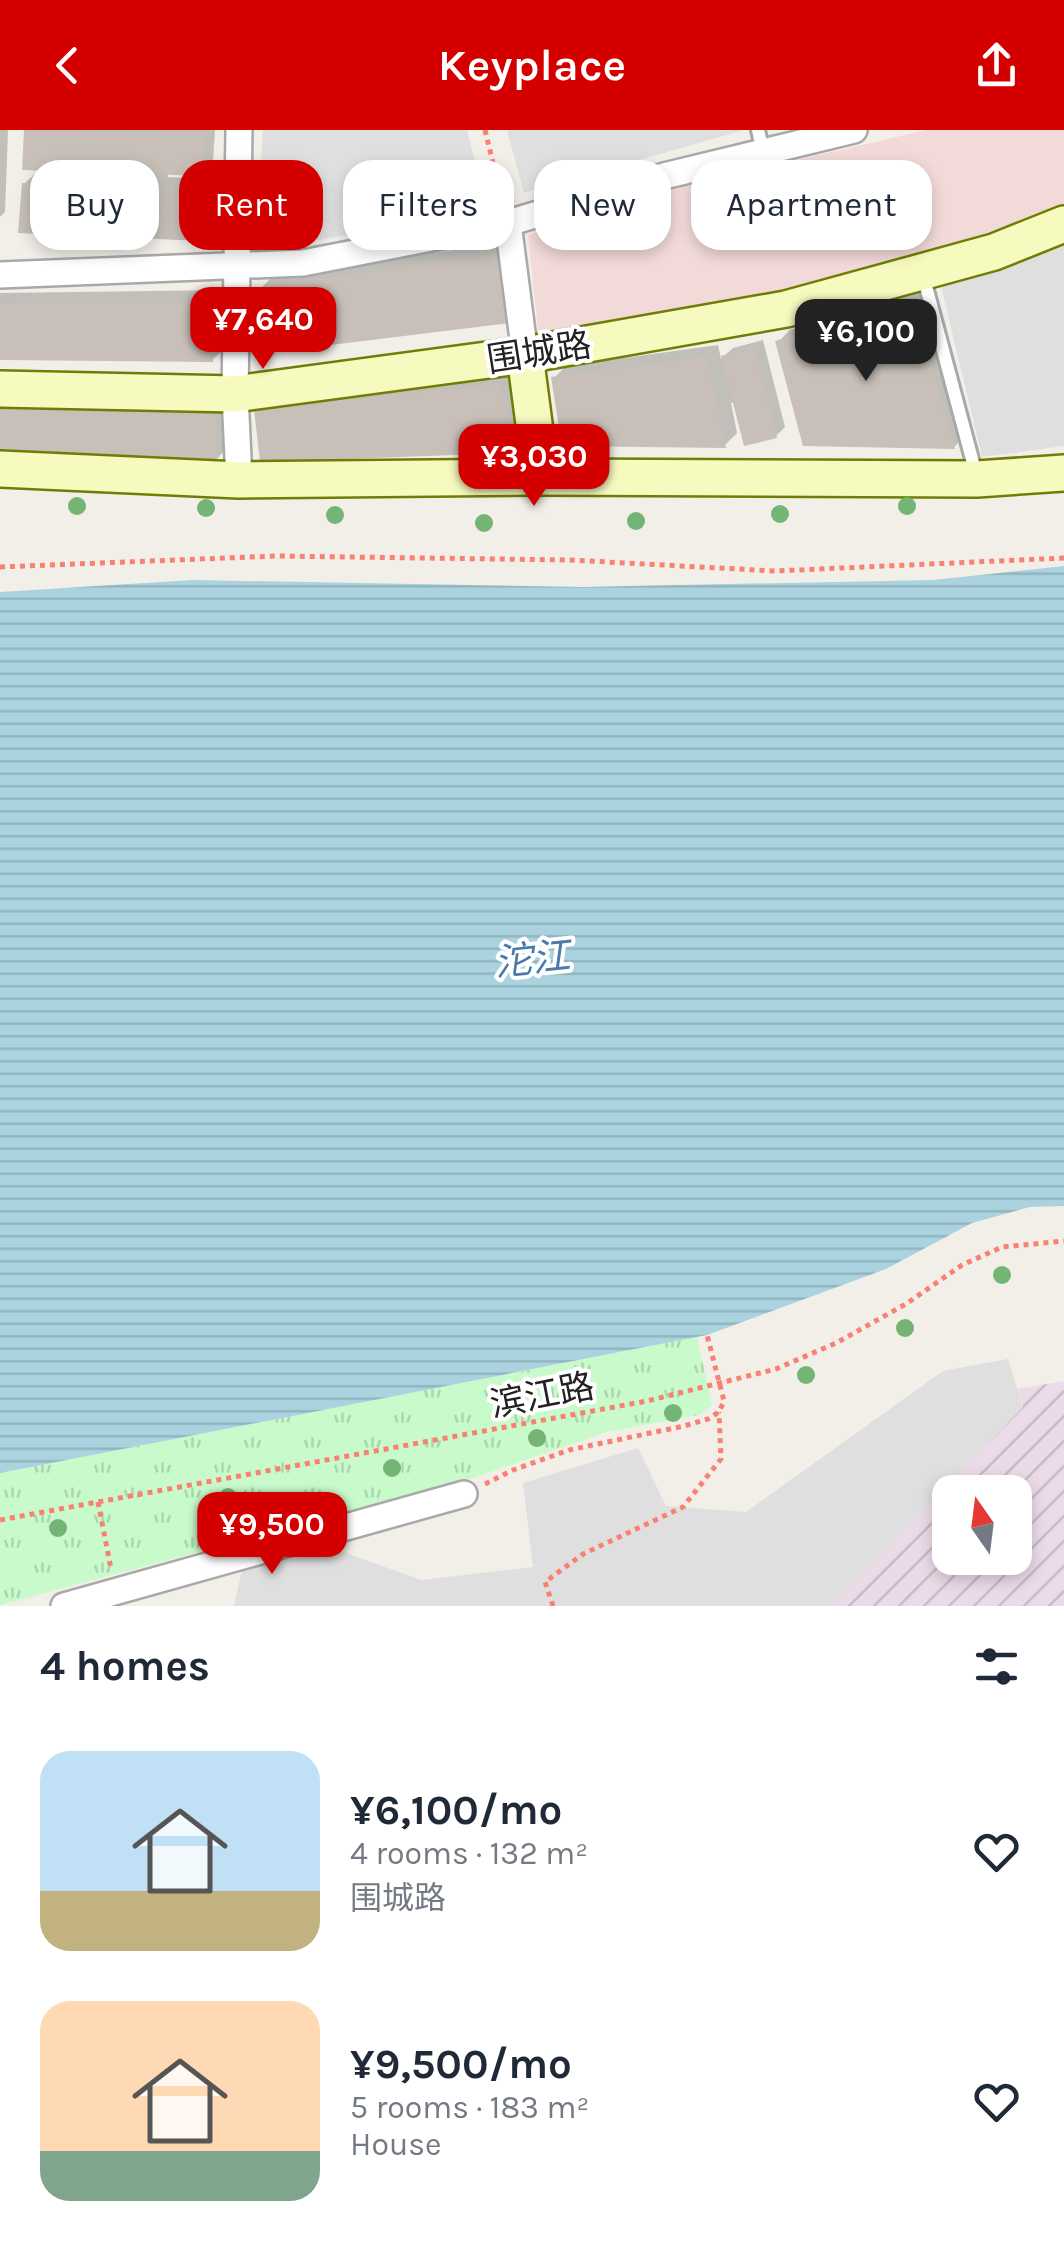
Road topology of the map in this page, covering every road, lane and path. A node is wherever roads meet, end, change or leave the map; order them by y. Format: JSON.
{"nodes":[{"id":1,"x":239,"y":130,"type":"edge"},
{"id":2,"x":485,"y":130,"type":"edge"},
{"id":3,"x":854,"y":130,"type":"edge"},
{"id":4,"x":760,"y":141,"type":"edge"},
{"id":5,"x":492,"y":160,"type":"edge"},
{"id":6,"x":514,"y":221,"type":"edge"},
{"id":7,"x":1064,"y":224,"type":"edge"},
{"id":8,"x":370,"y":250,"type":"edge"},
{"id":9,"x":511,"y":250,"type":"edge"},
{"id":10,"x":236,"y":265,"type":"junction"},
{"id":11,"x":922,"y":272,"type":"junction"},
{"id":12,"x":0,"y":274,"type":"edge"},
{"id":13,"x":525,"y":355,"type":"junction"},
{"id":14,"x":0,"y":389,"type":"edge"},
{"id":15,"x":235,"y":394,"type":"junction"},
{"id":16,"x":0,"y":469,"type":"edge"},
{"id":17,"x":1064,"y":473,"type":"edge"},
{"id":18,"x":541,"y":477,"type":"junction"},
{"id":19,"x":239,"y":480,"type":"junction"},
{"id":20,"x":977,"y":480,"type":"junction"},
{"id":21,"x":1064,"y":558,"type":"edge"},
{"id":22,"x":0,"y":568,"type":"edge"},
{"id":23,"x":1064,"y":1241,"type":"edge"},
{"id":24,"x":707,"y":1336,"type":"dead end"},
{"id":25,"x":720,"y":1383,"type":"junction"},
{"id":26,"x":719,"y":1412,"type":"junction"},
{"id":27,"x":464,"y":1494,"type":"joint"},
{"id":28,"x":98,"y":1502,"type":"junction"},
{"id":29,"x":0,"y":1520,"type":"edge"},
{"id":30,"x":105,"y":1598,"type":"edge"},
{"id":31,"x":64,"y":1606,"type":"edge"},
{"id":32,"x":553,"y":1606,"type":"edge"}],
"edges":[{"from":1,"to":10,"type":"street"},
{"from":2,"to":5,"type":"path"},
{"from":3,"to":4,"type":"street"},
{"from":4,"to":6,"type":"street"},
{"from":7,"to":11,"type":"street","name":"围城路"},
{"from":8,"to":10,"type":"street"},
{"from":9,"to":13,"type":"street"},
{"from":10,"to":12,"type":"street"},
{"from":10,"to":15,"type":"street"},
{"from":11,"to":13,"type":"street","name":"围城路"},
{"from":11,"to":20,"type":"lane"},
{"from":13,"to":15,"type":"street","name":"围城路"},
{"from":13,"to":18,"type":"street"},
{"from":14,"to":15,"type":"street","name":"围城路"},
{"from":15,"to":19,"type":"street"},
{"from":16,"to":19,"type":"street"},
{"from":17,"to":20,"type":"street"},
{"from":18,"to":19,"type":"street"},
{"from":18,"to":20,"type":"street"},
{"from":21,"to":22,"type":"path"},
{"from":23,"to":25,"type":"path","name":"滨江路"},
{"from":24,"to":25,"type":"path"},
{"from":25,"to":26,"type":"path"},
{"from":25,"to":28,"type":"path","name":"滨江路"},
{"from":26,"to":27,"type":"path"},
{"from":26,"to":32,"type":"path"},
{"from":27,"to":30,"type":"street"},
{"from":28,"to":29,"type":"path","name":"滨江路"},
{"from":28,"to":30,"type":"path"},
{"from":30,"to":31,"type":"street"}]}
